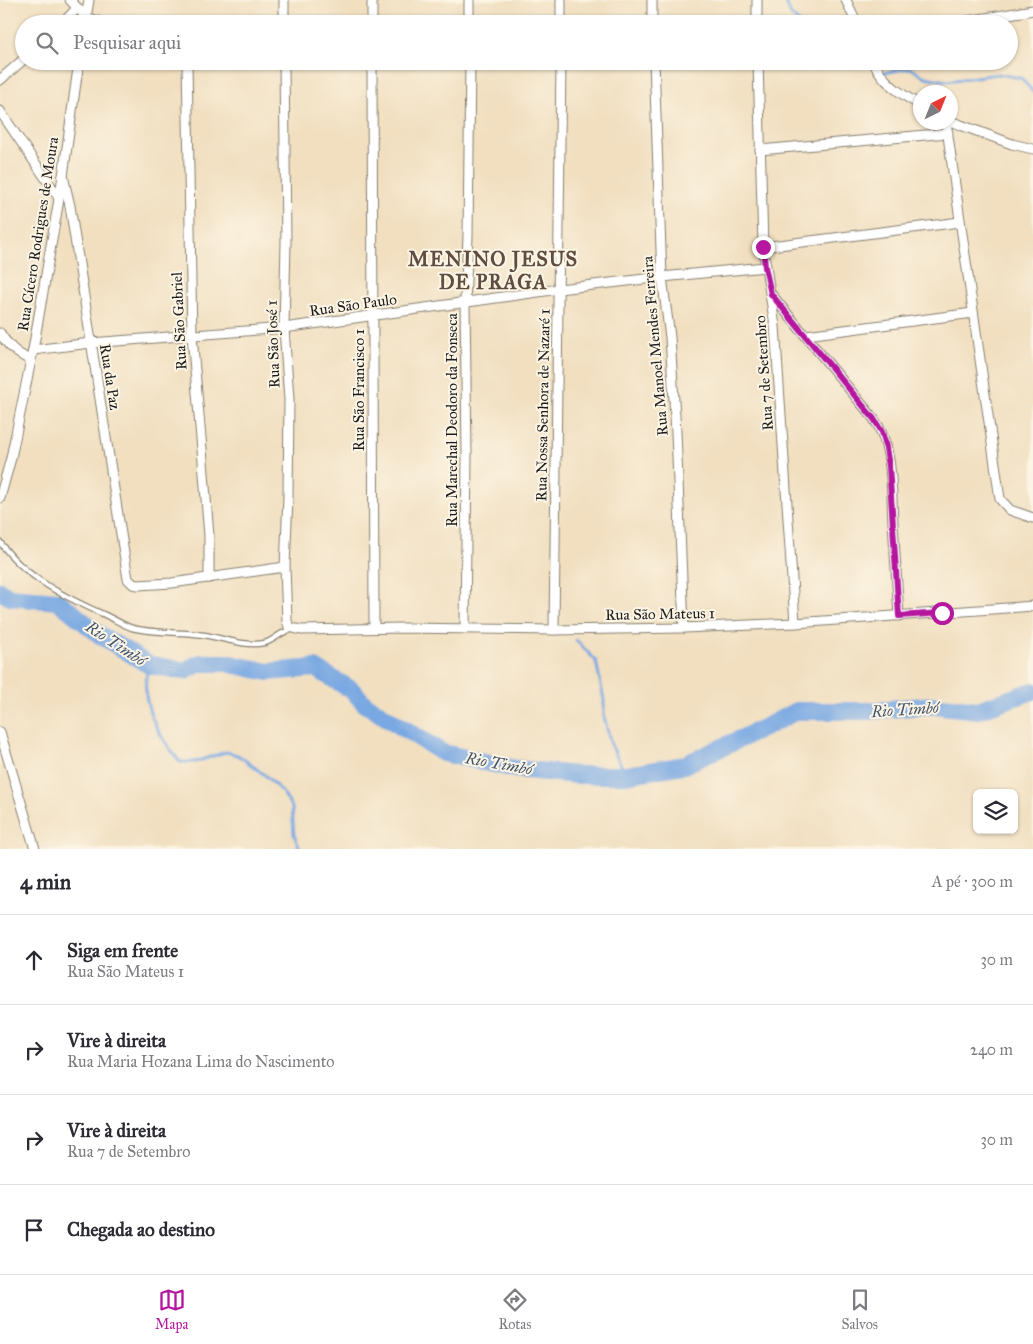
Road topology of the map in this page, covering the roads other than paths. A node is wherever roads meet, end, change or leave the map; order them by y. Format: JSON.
{"nodes":[{"id":1,"x":70,"y":0,"type":"edge"},
{"id":2,"x":89,"y":0,"type":"edge"},
{"id":3,"x":284,"y":0,"type":"edge"},
{"id":4,"x":372,"y":0,"type":"edge"},
{"id":5,"x":469,"y":0,"type":"edge"},
{"id":6,"x":561,"y":0,"type":"edge"},
{"id":7,"x":652,"y":0,"type":"edge"},
{"id":8,"x":757,"y":0,"type":"edge"},
{"id":9,"x":846,"y":0,"type":"edge"},
{"id":10,"x":76,"y":8,"type":"junction"},
{"id":11,"x":1033,"y":10,"type":"edge"},
{"id":12,"x":70,"y":15,"type":"edge"},
{"id":13,"x":81,"y":15,"type":"edge"},
{"id":14,"x":86,"y":15,"type":"edge"},
{"id":15,"x":284,"y":15,"type":"edge"},
{"id":16,"x":372,"y":15,"type":"edge"},
{"id":17,"x":469,"y":15,"type":"edge"},
{"id":18,"x":561,"y":15,"type":"edge"},
{"id":19,"x":652,"y":15,"type":"edge"},
{"id":20,"x":757,"y":15,"type":"edge"},
{"id":21,"x":852,"y":15,"type":"edge"},
{"id":22,"x":1003,"y":15,"type":"edge"},
{"id":23,"x":15,"y":68,"type":"edge"},
{"id":24,"x":78,"y":70,"type":"edge"},
{"id":25,"x":187,"y":70,"type":"edge"},
{"id":26,"x":284,"y":70,"type":"edge"},
{"id":27,"x":372,"y":70,"type":"edge"},
{"id":28,"x":470,"y":70,"type":"edge"},
{"id":29,"x":561,"y":70,"type":"edge"},
{"id":30,"x":654,"y":70,"type":"edge"},
{"id":31,"x":758,"y":70,"type":"edge"},
{"id":32,"x":877,"y":70,"type":"edge"},
{"id":33,"x":0,"y":80,"type":"edge"},
{"id":34,"x":913,"y":100,"type":"edge"},
{"id":35,"x":0,"y":111,"type":"edge"},
{"id":36,"x":958,"y":124,"type":"edge"},
{"id":37,"x":947,"y":130,"type":"edge"},
{"id":38,"x":948,"y":133,"type":"junction"},
{"id":39,"x":1033,"y":149,"type":"edge"},
{"id":40,"x":760,"y":150,"type":"junction"},
{"id":41,"x":63,"y":176,"type":"junction"},
{"id":42,"x":59,"y":198,"type":"junction"},
{"id":43,"x":960,"y":222,"type":"junction"},
{"id":44,"x":763,"y":247,"type":"junction"},
{"id":45,"x":765,"y":267,"type":"junction"},
{"id":46,"x":662,"y":277,"type":"junction"},
{"id":47,"x":559,"y":289,"type":"junction"},
{"id":48,"x":771,"y":294,"type":"junction"},
{"id":49,"x":465,"y":303,"type":"junction"},
{"id":50,"x":973,"y":313,"type":"junction"},
{"id":51,"x":373,"y":317,"type":"junction"},
{"id":52,"x":284,"y":328,"type":"junction"},
{"id":53,"x":0,"y":333,"type":"edge"},
{"id":54,"x":806,"y":335,"type":"junction"},
{"id":55,"x":192,"y":336,"type":"junction"},
{"id":56,"x":90,"y":343,"type":"junction"},
{"id":57,"x":3,"y":344,"type":"edge"},
{"id":58,"x":33,"y":350,"type":"junction"},
{"id":59,"x":30,"y":360,"type":"junction"},
{"id":60,"x":0,"y":498,"type":"edge"},
{"id":61,"x":1033,"y":518,"type":"edge"},
{"id":62,"x":0,"y":542,"type":"edge"},
{"id":63,"x":285,"y":567,"type":"junction"},
{"id":64,"x":209,"y":578,"type":"junction"},
{"id":65,"x":1033,"y":606,"type":"edge"},
{"id":66,"x":899,"y":616,"type":"junction"},
{"id":67,"x":795,"y":623,"type":"junction"},
{"id":68,"x":291,"y":627,"type":"junction"},
{"id":69,"x":374,"y":628,"type":"junction"},
{"id":70,"x":465,"y":628,"type":"junction"},
{"id":71,"x":684,"y":628,"type":"junction"},
{"id":72,"x":554,"y":630,"type":"junction"},
{"id":73,"x":0,"y":732,"type":"edge"},
{"id":74,"x":3,"y":752,"type":"edge"},
{"id":75,"x":35,"y":849,"type":"edge"}],
"edges":[{"from":1,"to":10,"type":"street"},
{"from":2,"to":14,"type":"street"},
{"from":3,"to":15,"type":"street"},
{"from":4,"to":16,"type":"street"},
{"from":5,"to":17,"type":"street"},
{"from":6,"to":18,"type":"street"},
{"from":7,"to":19,"type":"street"},
{"from":8,"to":20,"type":"street"},
{"from":9,"to":21,"type":"street"},
{"from":10,"to":12,"type":"street"},
{"from":10,"to":13,"type":"street"},
{"from":11,"to":22,"type":"street"},
{"from":23,"to":33,"type":"street"},
{"from":24,"to":41,"type":"street","name":"Rua Cícero Rodrigues de Moura"},
{"from":25,"to":55,"type":"street","name":"Rua São Gabriel"},
{"from":26,"to":52,"type":"street","name":"Rua São José 1"},
{"from":27,"to":51,"type":"street","name":"Rua São Francisco 1"},
{"from":28,"to":49,"type":"street","name":"Rua Marechal Deodoro da Fonseca"},
{"from":29,"to":47,"type":"street","name":"Rua Nossa Senhora de Nazaré 1"},
{"from":30,"to":46,"type":"street","name":"Rua Manoel Mendes Ferreira"},
{"from":31,"to":40,"type":"street","name":"Rua 7 de Setembro"},
{"from":32,"to":34,"type":"street"},
{"from":35,"to":42,"type":"street"},
{"from":36,"to":39,"type":"street"},
{"from":37,"to":38,"type":"street"},
{"from":38,"to":40,"type":"street"},
{"from":38,"to":43,"type":"street"},
{"from":40,"to":44,"type":"street","name":"Rua 7 de Setembro"},
{"from":41,"to":42,"type":"street","name":"Rua Cícero Rodrigues de Moura"},
{"from":41,"to":56,"type":"street","name":"Rua da Paz"},
{"from":42,"to":58,"type":"street","name":"Rua Cícero Rodrigues de Moura"},
{"from":43,"to":44,"type":"street"},
{"from":43,"to":50,"type":"street"},
{"from":44,"to":45,"type":"street","name":"Rua 7 de Setembro"},
{"from":45,"to":46,"type":"street","name":"Rua São Paulo"},
{"from":45,"to":48,"type":"street","name":"Rua 7 de Setembro"},
{"from":46,"to":47,"type":"street","name":"Rua São Paulo"},
{"from":46,"to":71,"type":"street","name":"Rua Manoel Mendes Ferreira"},
{"from":47,"to":49,"type":"street","name":"Rua São Paulo"},
{"from":47,"to":72,"type":"street","name":"Rua Nossa Senhora de Nazaré 1"},
{"from":48,"to":54,"type":"street"},
{"from":48,"to":67,"type":"street","name":"Rua 7 de Setembro"},
{"from":49,"to":51,"type":"street","name":"Rua São Paulo"},
{"from":49,"to":70,"type":"street","name":"Rua Marechal Deodoro da Fonseca"},
{"from":50,"to":54,"type":"street"},
{"from":50,"to":61,"type":"street"},
{"from":51,"to":52,"type":"street","name":"Rua São Paulo"},
{"from":51,"to":69,"type":"street","name":"Rua São Francisco 1"},
{"from":52,"to":55,"type":"street","name":"Rua São Paulo"},
{"from":52,"to":63,"type":"street","name":"Rua São José 1"},
{"from":53,"to":57,"type":"street"},
{"from":54,"to":66,"type":"street"},
{"from":55,"to":56,"type":"street","name":"Rua São Paulo"},
{"from":55,"to":64,"type":"street","name":"Rua São Gabriel"},
{"from":56,"to":58,"type":"street","name":"Rua São Paulo"},
{"from":56,"to":64,"type":"street","name":"Rua da Paz"},
{"from":57,"to":59,"type":"street"},
{"from":58,"to":59,"type":"street","name":"Rua Cícero Rodrigues de Moura"},
{"from":59,"to":60,"type":"street","name":"Rua Cícero Rodrigues de Moura"},
{"from":62,"to":68,"type":"lane"},
{"from":63,"to":64,"type":"street"},
{"from":63,"to":68,"type":"street","name":"Rua São José 1"},
{"from":65,"to":66,"type":"street","name":"Rua São Mateus 1"},
{"from":66,"to":67,"type":"street","name":"Rua São Mateus 1"},
{"from":67,"to":71,"type":"street","name":"Rua São Mateus 1"},
{"from":68,"to":69,"type":"street","name":"Rua São Mateus 1"},
{"from":69,"to":70,"type":"street","name":"Rua São Mateus 1"},
{"from":70,"to":72,"type":"street","name":"Rua São Mateus 1"},
{"from":71,"to":72,"type":"street","name":"Rua São Mateus 1"},
{"from":73,"to":74,"type":"street"},
{"from":74,"to":75,"type":"street"}]}
